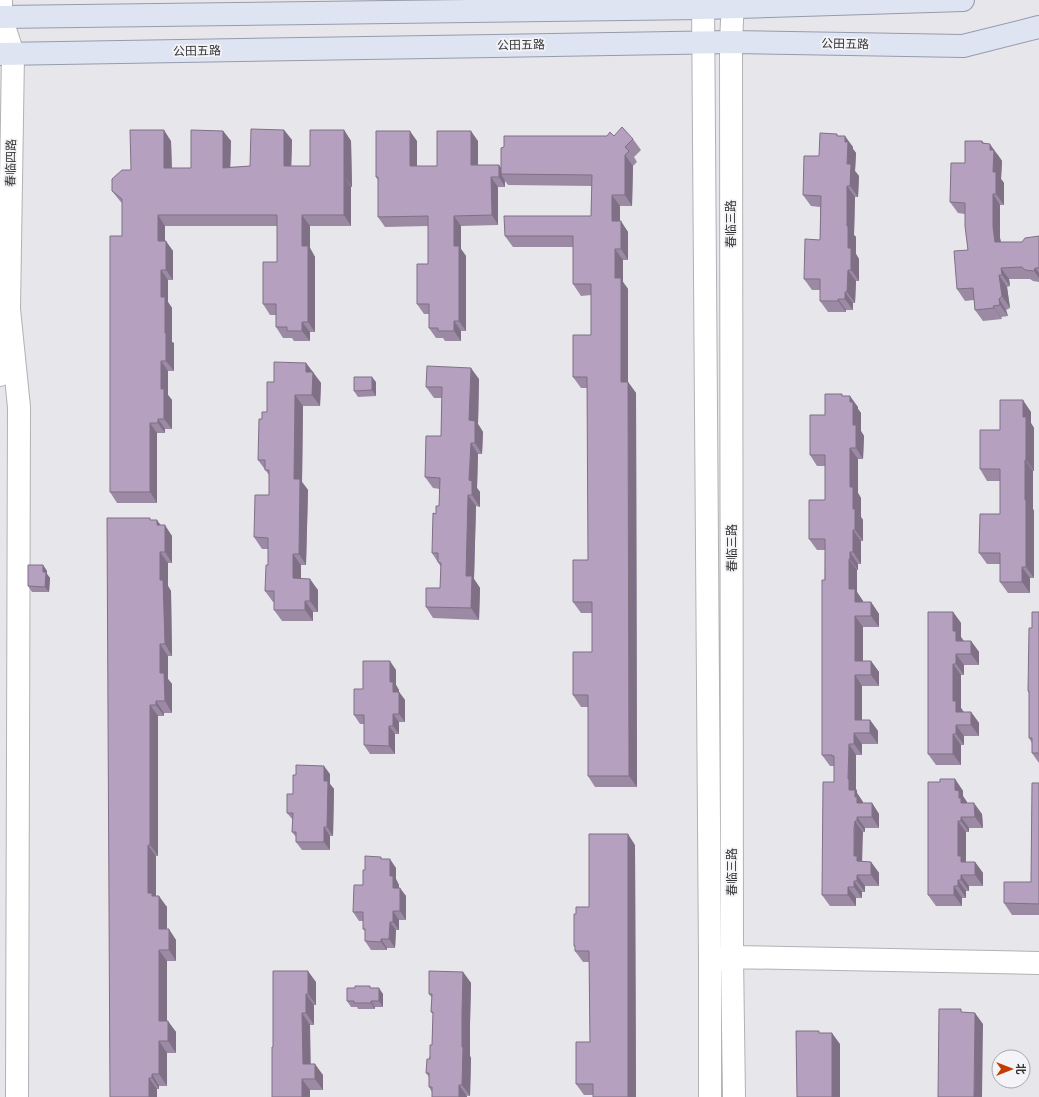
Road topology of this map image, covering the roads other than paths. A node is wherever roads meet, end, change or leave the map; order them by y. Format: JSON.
{"nodes":[{"id":1,"x":963,"y":0,"type":"edge"},
{"id":2,"x":733,"y":3,"type":"edge"},
{"id":3,"x":703,"y":4,"type":"edge"},
{"id":4,"x":0,"y":11,"type":"edge"},
{"id":5,"x":1039,"y":27,"type":"edge"},
{"id":6,"x":702,"y":42,"type":"junction"},
{"id":7,"x":731,"y":42,"type":"junction"},
{"id":8,"x":6,"y":54,"type":"edge"},
{"id":9,"x":9,"y":309,"type":"junction"},
{"id":10,"x":0,"y":375,"type":"edge"},
{"id":11,"x":732,"y":957,"type":"junction"},
{"id":12,"x":710,"y":960,"type":"junction"},
{"id":13,"x":1039,"y":963,"type":"edge"},
{"id":14,"x":17,"y":1097,"type":"edge"},
{"id":15,"x":710,"y":1097,"type":"edge"},
{"id":16,"x":734,"y":1097,"type":"edge"}],
"edges":[{"from":1,"to":2,"type":"main road"},
{"from":2,"to":3,"type":"main road"},
{"from":2,"to":7,"type":"street","name":"春临三路"},
{"from":3,"to":4,"type":"main road"},
{"from":3,"to":6,"type":"street","name":"春临三路"},
{"from":4,"to":8,"type":"street","name":"春临四路"},
{"from":5,"to":7,"type":"main road","name":"公田五路"},
{"from":6,"to":7,"type":"main road","name":"公田五路"},
{"from":6,"to":8,"type":"main road","name":"公田五路"},
{"from":6,"to":12,"type":"street","name":"春临三路"},
{"from":7,"to":11,"type":"street","name":"春临三路"},
{"from":8,"to":9,"type":"street","name":"春临四路"},
{"from":9,"to":10,"type":"street","name":"春临四路"},
{"from":9,"to":14,"type":"street"},
{"from":11,"to":12,"type":"street"},
{"from":11,"to":13,"type":"street"},
{"from":11,"to":16,"type":"street","name":"春临三路"},
{"from":12,"to":15,"type":"street","name":"春临三路"}]}
